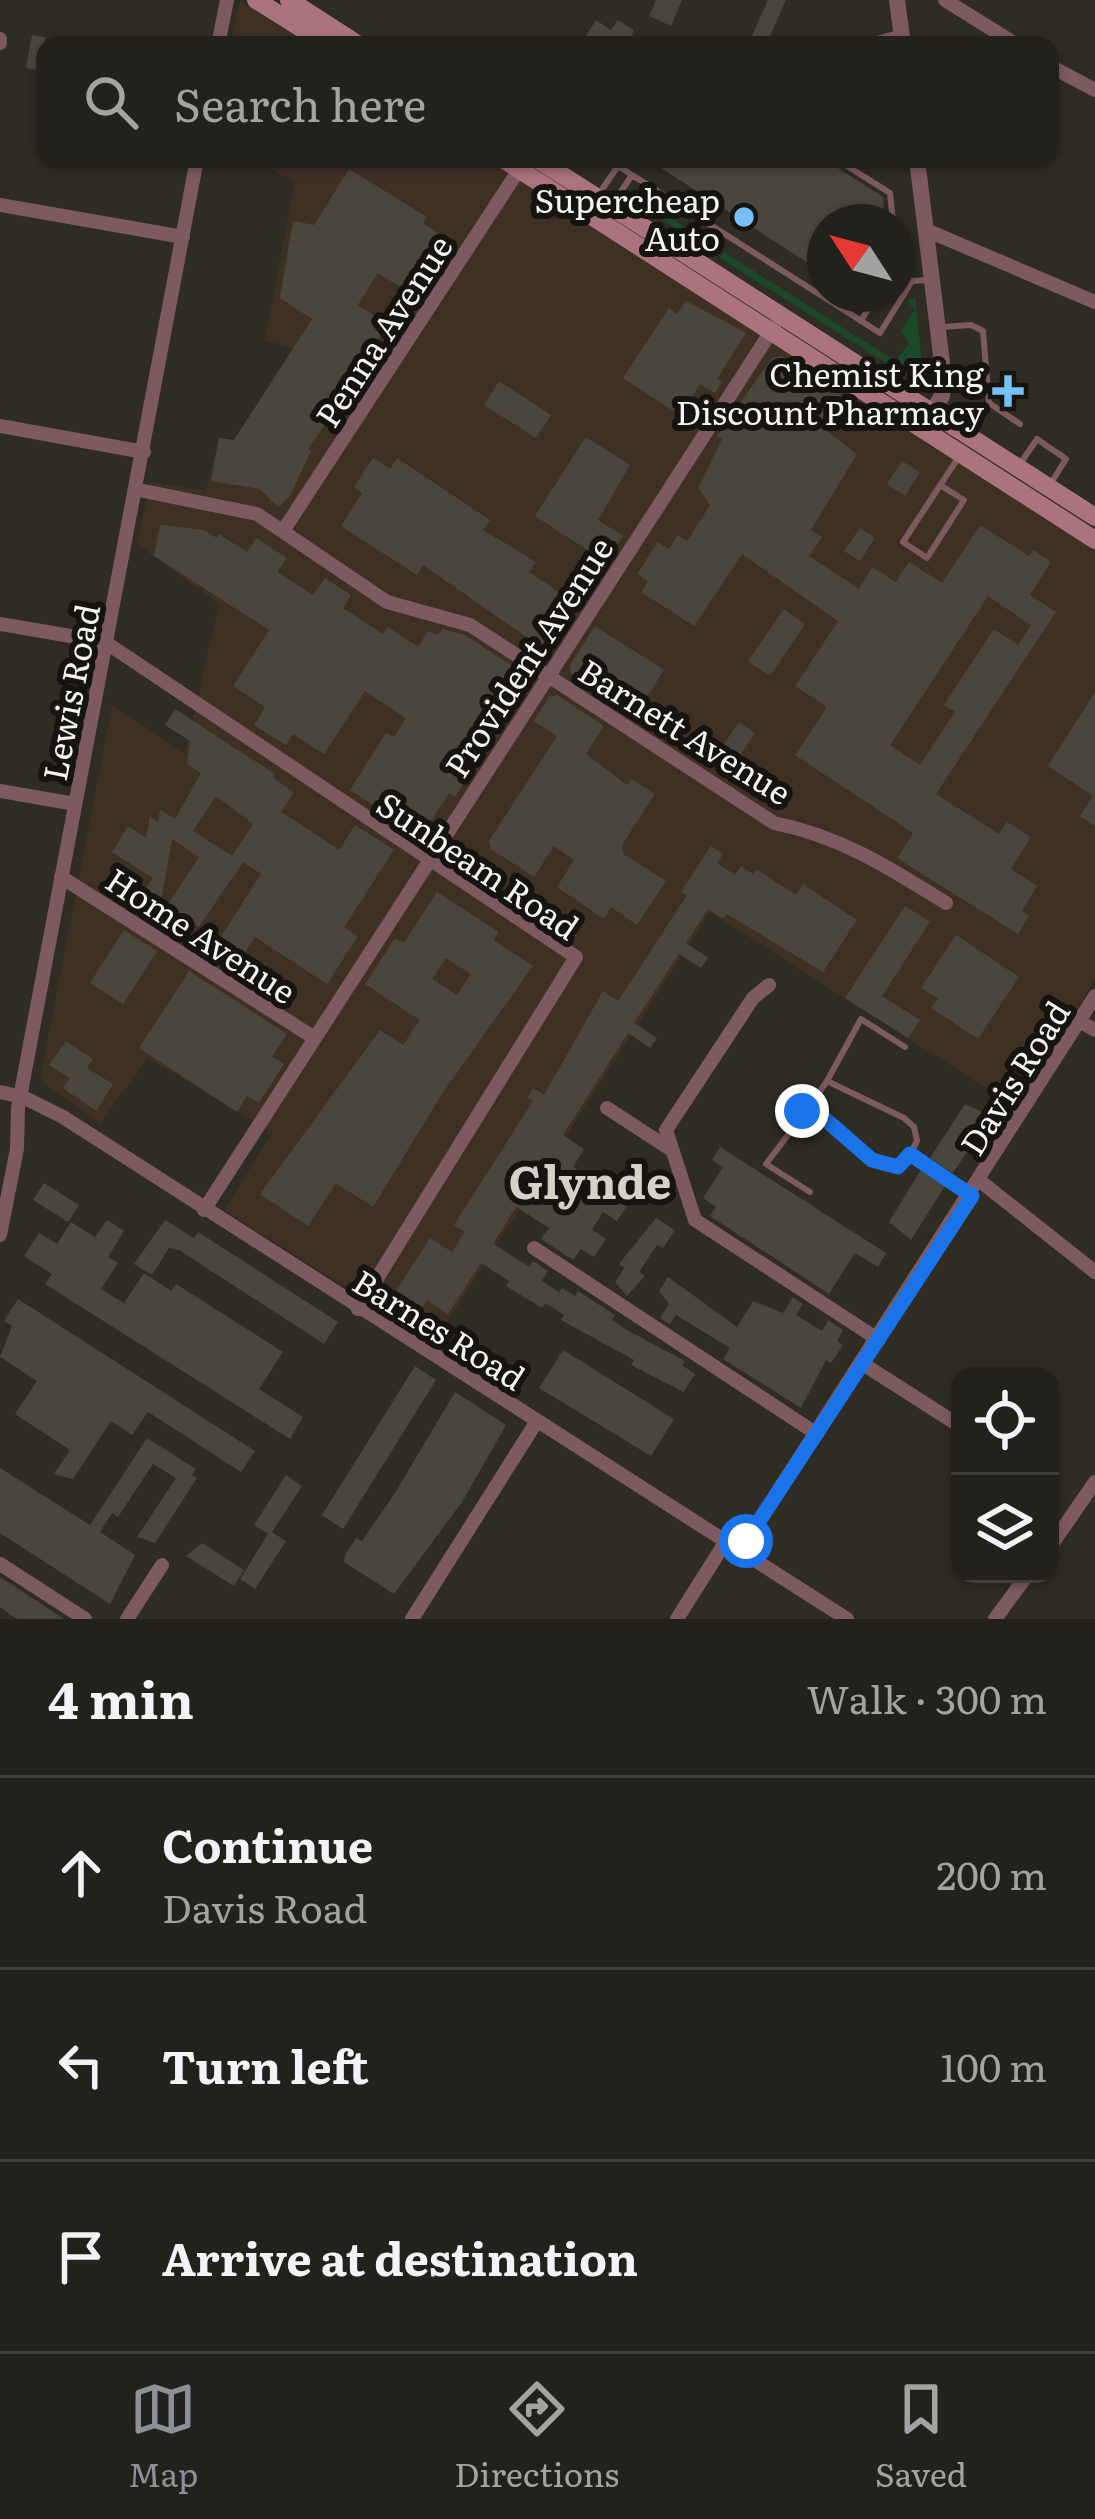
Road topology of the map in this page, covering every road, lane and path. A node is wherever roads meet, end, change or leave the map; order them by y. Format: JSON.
{"nodes":[{"id":1,"x":227,"y":0,"type":"edge"},
{"id":2,"x":256,"y":0,"type":"edge"},
{"id":3,"x":289,"y":0,"type":"edge"},
{"id":4,"x":945,"y":0,"type":"edge"},
{"id":5,"x":901,"y":1,"type":"edge"},
{"id":6,"x":220,"y":36,"type":"edge"},
{"id":7,"x":314,"y":36,"type":"edge"},
{"id":8,"x":345,"y":36,"type":"edge"},
{"id":9,"x":900,"y":36,"type":"edge"},
{"id":10,"x":1003,"y":36,"type":"edge"},
{"id":11,"x":1059,"y":70,"type":"edge"},
{"id":12,"x":1095,"y":90,"type":"edge"},
{"id":13,"x":195,"y":168,"type":"edge"},
{"id":14,"x":517,"y":168,"type":"edge"},
{"id":15,"x":531,"y":168,"type":"edge"},
{"id":16,"x":533,"y":168,"type":"edge"},
{"id":17,"x":616,"y":168,"type":"edge"},
{"id":18,"x":624,"y":168,"type":"edge"},
{"id":19,"x":850,"y":168,"type":"edge"},
{"id":20,"x":918,"y":168,"type":"edge"},
{"id":21,"x":632,"y":175,"type":"junction"},
{"id":22,"x":604,"y":202,"type":"junction"},
{"id":23,"x":891,"y":204,"type":"edge"},
{"id":24,"x":0,"y":205,"type":"edge"},
{"id":25,"x":926,"y":230,"type":"junction"},
{"id":26,"x":183,"y":237,"type":"junction"},
{"id":27,"x":915,"y":282,"type":"edge"},
{"id":28,"x":933,"y":285,"type":"junction"},
{"id":29,"x":915,"y":291,"type":"edge"},
{"id":30,"x":1095,"y":302,"type":"edge"},
{"id":31,"x":866,"y":312,"type":"edge"},
{"id":32,"x":893,"y":312,"type":"edge"},
{"id":33,"x":860,"y":320,"type":"junction"},
{"id":34,"x":777,"y":322,"type":"junction"},
{"id":35,"x":938,"y":328,"type":"junction"},
{"id":36,"x":928,"y":419,"type":"junction"},
{"id":37,"x":1020,"y":424,"type":"dead end"},
{"id":38,"x":0,"y":426,"type":"edge"},
{"id":39,"x":144,"y":452,"type":"junction"},
{"id":40,"x":962,"y":452,"type":"junction"},
{"id":41,"x":1018,"y":467,"type":"junction"},
{"id":42,"x":940,"y":485,"type":"junction"},
{"id":43,"x":1048,"y":487,"type":"junction"},
{"id":44,"x":139,"y":490,"type":"junction"},
{"id":45,"x":1095,"y":517,"type":"edge"},
{"id":46,"x":284,"y":531,"type":"junction"},
{"id":47,"x":1095,"y":540,"type":"edge"},
{"id":48,"x":0,"y":624,"type":"edge"},
{"id":49,"x":105,"y":642,"type":"junction"},
{"id":50,"x":547,"y":674,"type":"junction"},
{"id":51,"x":0,"y":790,"type":"edge"},
{"id":52,"x":75,"y":804,"type":"junction"},
{"id":53,"x":427,"y":860,"type":"junction"},
{"id":54,"x":61,"y":877,"type":"junction"},
{"id":55,"x":946,"y":903,"type":"dead end"},
{"id":56,"x":769,"y":985,"type":"dead end"},
{"id":57,"x":1095,"y":996,"type":"edge"},
{"id":58,"x":1079,"y":1021,"type":"junction"},
{"id":59,"x":1095,"y":1030,"type":"edge"},
{"id":60,"x":313,"y":1037,"type":"junction"},
{"id":61,"x":904,"y":1047,"type":"dead end"},
{"id":62,"x":827,"y":1081,"type":"junction"},
{"id":63,"x":0,"y":1093,"type":"edge"},
{"id":64,"x":23,"y":1096,"type":"junction"},
{"id":65,"x":810,"y":1106,"type":"junction"},
{"id":66,"x":607,"y":1108,"type":"dead end"},
{"id":67,"x":670,"y":1149,"type":"junction"},
{"id":68,"x":910,"y":1154,"type":"junction"},
{"id":69,"x":976,"y":1188,"type":"junction"},
{"id":70,"x":810,"y":1192,"type":"dead end"},
{"id":71,"x":204,"y":1210,"type":"junction"},
{"id":72,"x":0,"y":1235,"type":"edge"},
{"id":73,"x":533,"y":1248,"type":"dead end"},
{"id":74,"x":1095,"y":1272,"type":"edge"},
{"id":75,"x":358,"y":1309,"type":"junction"},
{"id":76,"x":879,"y":1340,"type":"junction"},
{"id":77,"x":863,"y":1364,"type":"junction"},
{"id":78,"x":951,"y":1420,"type":"edge"},
{"id":79,"x":537,"y":1421,"type":"junction"},
{"id":80,"x":817,"y":1434,"type":"junction"},
{"id":81,"x":1095,"y":1482,"type":"edge"},
{"id":82,"x":1059,"y":1534,"type":"edge"},
{"id":83,"x":734,"y":1545,"type":"junction"},
{"id":84,"x":0,"y":1564,"type":"edge"},
{"id":85,"x":162,"y":1565,"type":"dead end"},
{"id":86,"x":1021,"y":1583,"type":"edge"},
{"id":87,"x":85,"y":1619,"type":"edge"},
{"id":88,"x":127,"y":1619,"type":"edge"},
{"id":89,"x":412,"y":1619,"type":"edge"},
{"id":90,"x":676,"y":1619,"type":"edge"},
{"id":91,"x":847,"y":1619,"type":"edge"},
{"id":92,"x":995,"y":1619,"type":"edge"}],
"edges":[{"from":1,"to":6,"type":"street"},
{"from":2,"to":7,"type":"main road"},
{"from":3,"to":8,"type":"main road"},
{"from":4,"to":10,"type":"street"},
{"from":5,"to":9,"type":"street"},
{"from":11,"to":12,"type":"street"},
{"from":13,"to":26,"type":"street","name":"Lewis Road"},
{"from":14,"to":46,"type":"street","name":"Penna Avenue"},
{"from":15,"to":34,"type":"main road"},
{"from":16,"to":22,"type":"main road"},
{"from":17,"to":22,"type":"lane"},
{"from":18,"to":21,"type":"lane"},
{"from":19,"to":23,"type":"lane"},
{"from":20,"to":25,"type":"street"},
{"from":21,"to":22,"type":"lane"},
{"from":21,"to":33,"type":"lane"},
{"from":22,"to":34,"type":"main road"},
{"from":24,"to":26,"type":"street"},
{"from":25,"to":28,"type":"street"},
{"from":25,"to":30,"type":"street"},
{"from":26,"to":39,"type":"street","name":"Lewis Road"},
{"from":27,"to":28,"type":"lane"},
{"from":28,"to":29,"type":"lane"},
{"from":28,"to":35,"type":"street"},
{"from":31,"to":33,"type":"lane"},
{"from":32,"to":33,"type":"lane"},
{"from":34,"to":36,"type":"main road"},
{"from":34,"to":50,"type":"street","name":"Provident Avenue"},
{"from":35,"to":36,"type":"street"},
{"from":35,"to":37,"type":"lane"},
{"from":36,"to":40,"type":"main road"},
{"from":36,"to":41,"type":"main road"},
{"from":38,"to":39,"type":"street"},
{"from":39,"to":44,"type":"street","name":"Lewis Road"},
{"from":40,"to":42,"type":"lane"},
{"from":40,"to":47,"type":"main road"},
{"from":41,"to":43,"type":"main road"},
{"from":41,"to":43,"type":"lane"},
{"from":42,"to":42,"type":"lane"},
{"from":43,"to":45,"type":"main road"},
{"from":44,"to":46,"type":"street","name":"Barnett Avenue"},
{"from":44,"to":49,"type":"street","name":"Lewis Road"},
{"from":46,"to":50,"type":"street","name":"Barnett Avenue"},
{"from":48,"to":49,"type":"street","name":"Sunbeam Road"},
{"from":49,"to":52,"type":"street","name":"Lewis Road"},
{"from":49,"to":53,"type":"street","name":"Sunbeam Road"},
{"from":50,"to":53,"type":"street","name":"Provident Avenue"},
{"from":50,"to":55,"type":"street","name":"Barnett Avenue"},
{"from":51,"to":52,"type":"street"},
{"from":52,"to":54,"type":"street","name":"Lewis Road"},
{"from":53,"to":60,"type":"street","name":"Provident Avenue"},
{"from":53,"to":75,"type":"street","name":"Sunbeam Road"},
{"from":54,"to":60,"type":"street","name":"Home Avenue"},
{"from":54,"to":64,"type":"street","name":"Lewis Road"},
{"from":56,"to":67,"type":"street"},
{"from":57,"to":58,"type":"street","name":"Davis Road"},
{"from":58,"to":59,"type":"street"},
{"from":58,"to":69,"type":"street","name":"Davis Road"},
{"from":60,"to":71,"type":"street","name":"Provident Avenue"},
{"from":61,"to":62,"type":"lane"},
{"from":62,"to":65,"type":"lane"},
{"from":62,"to":68,"type":"lane"},
{"from":63,"to":64,"type":"street","name":"Barnes Road"},
{"from":64,"to":71,"type":"street","name":"Barnes Road"},
{"from":64,"to":72,"type":"street","name":"Lewis Road"},
{"from":65,"to":68,"type":"lane"},
{"from":65,"to":70,"type":"lane"},
{"from":66,"to":67,"type":"street"},
{"from":67,"to":76,"type":"street"},
{"from":68,"to":69,"type":"lane"},
{"from":69,"to":74,"type":"street"},
{"from":69,"to":76,"type":"street","name":"Davis Road"},
{"from":71,"to":75,"type":"street","name":"Barnes Road"},
{"from":73,"to":80,"type":"street"},
{"from":75,"to":79,"type":"street","name":"Barnes Road"},
{"from":76,"to":77,"type":"street","name":"Davis Road"},
{"from":77,"to":78,"type":"street"},
{"from":77,"to":80,"type":"street","name":"Davis Road"},
{"from":79,"to":83,"type":"street","name":"Barnes Road"},
{"from":79,"to":89,"type":"street"},
{"from":80,"to":83,"type":"street","name":"Davis Road"},
{"from":81,"to":82,"type":"street"},
{"from":83,"to":90,"type":"street","name":"Davis Road"},
{"from":83,"to":91,"type":"street","name":"Barnes Road"},
{"from":84,"to":87,"type":"street"},
{"from":85,"to":88,"type":"street"},
{"from":86,"to":92,"type":"street"}]}
